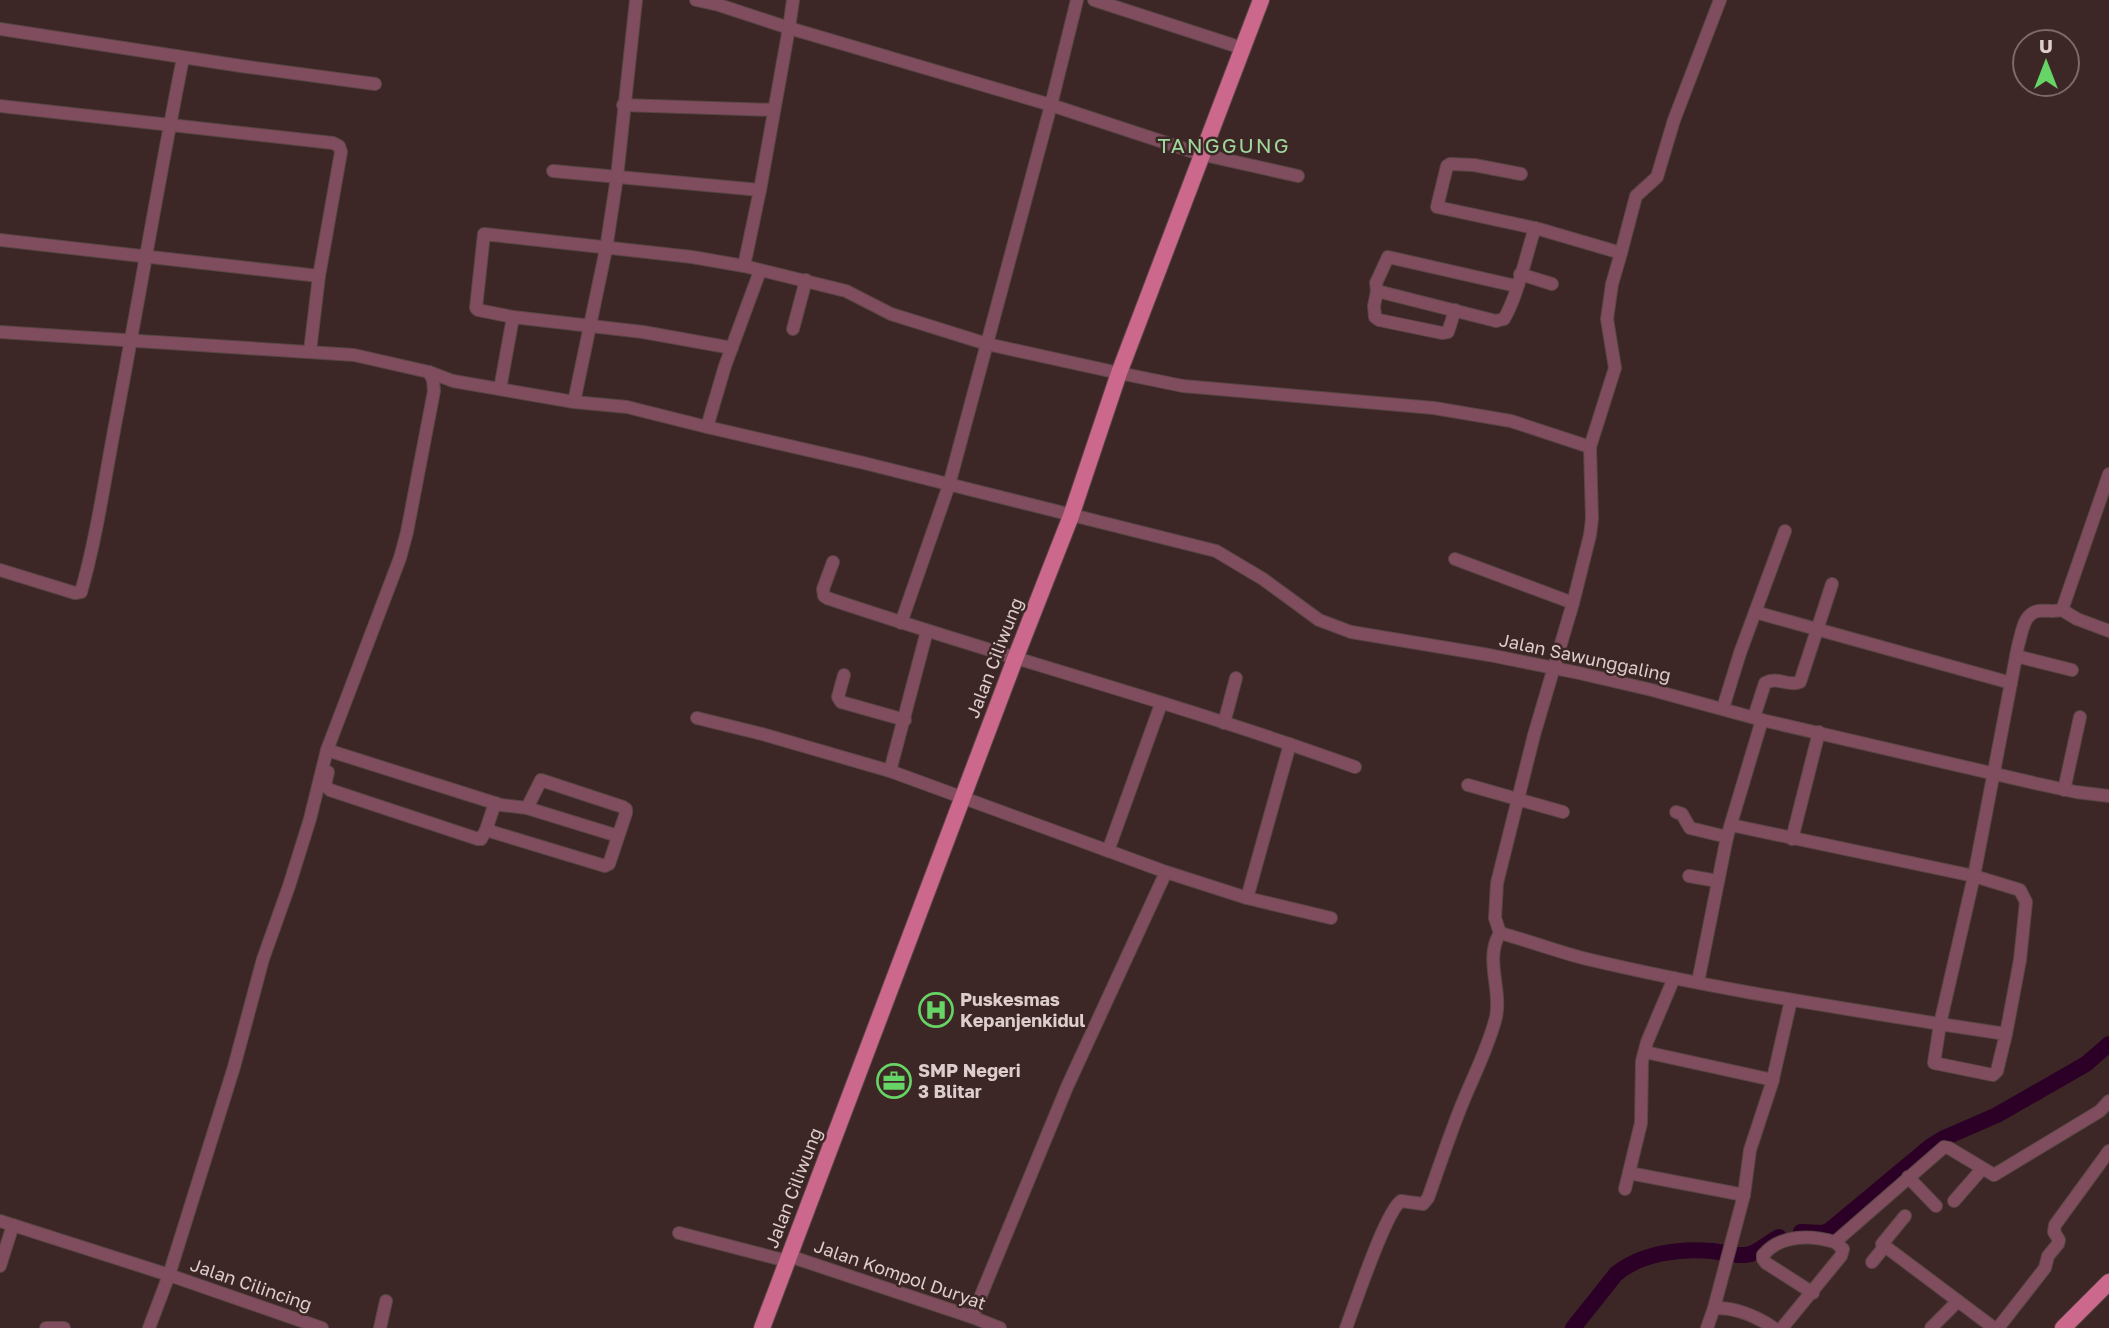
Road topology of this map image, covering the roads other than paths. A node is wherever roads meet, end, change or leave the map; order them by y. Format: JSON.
{"nodes":[{"id":1,"x":636,"y":0,"type":"edge"},
{"id":2,"x":696,"y":0,"type":"edge"},
{"id":3,"x":793,"y":0,"type":"edge"},
{"id":4,"x":1077,"y":0,"type":"edge"},
{"id":5,"x":1094,"y":0,"type":"edge"},
{"id":6,"x":1261,"y":0,"type":"edge"},
{"id":7,"x":1720,"y":0,"type":"edge"},
{"id":8,"x":789,"y":28,"type":"junction"},
{"id":9,"x":0,"y":29,"type":"edge"},
{"id":10,"x":1242,"y":48,"type":"junction"},
{"id":11,"x":183,"y":58,"type":"junction"},
{"id":12,"x":375,"y":84,"type":"dead end"},
{"id":13,"x":624,"y":105,"type":"junction"},
{"id":14,"x":1051,"y":105,"type":"junction"},
{"id":15,"x":0,"y":106,"type":"edge"},
{"id":16,"x":774,"y":110,"type":"junction"},
{"id":17,"x":170,"y":125,"type":"junction"},
{"id":18,"x":1200,"y":154,"type":"junction"},
{"id":19,"x":553,"y":171,"type":"dead end"},
{"id":20,"x":1521,"y":174,"type":"dead end"},
{"id":21,"x":1298,"y":176,"type":"dead end"},
{"id":22,"x":617,"y":177,"type":"junction"},
{"id":23,"x":760,"y":190,"type":"junction"},
{"id":24,"x":1535,"y":228,"type":"junction"},
{"id":25,"x":0,"y":240,"type":"edge"},
{"id":26,"x":606,"y":249,"type":"junction"},
{"id":27,"x":1621,"y":253,"type":"junction"},
{"id":28,"x":144,"y":257,"type":"junction"},
{"id":29,"x":744,"y":267,"type":"junction"},
{"id":30,"x":761,"y":271,"type":"junction"},
{"id":31,"x":319,"y":276,"type":"junction"},
{"id":32,"x":806,"y":280,"type":"junction"},
{"id":33,"x":1518,"y":280,"type":"junction"},
{"id":34,"x":1552,"y":285,"type":"dead end"},
{"id":35,"x":1377,"y":292,"type":"junction"},
{"id":36,"x":1455,"y":310,"type":"junction"},
{"id":37,"x":513,"y":317,"type":"junction"},
{"id":38,"x":590,"y":326,"type":"junction"},
{"id":39,"x":793,"y":329,"type":"dead end"},
{"id":40,"x":0,"y":332,"type":"edge"},
{"id":41,"x":131,"y":342,"type":"junction"},
{"id":42,"x":987,"y":344,"type":"junction"},
{"id":43,"x":732,"y":348,"type":"junction"},
{"id":44,"x":310,"y":352,"type":"junction"},
{"id":45,"x":429,"y":372,"type":"junction"},
{"id":46,"x":1119,"y":373,"type":"junction"},
{"id":47,"x":453,"y":381,"type":"junction"},
{"id":48,"x":500,"y":388,"type":"junction"},
{"id":49,"x":434,"y":391,"type":"junction"},
{"id":50,"x":574,"y":402,"type":"junction"},
{"id":51,"x":707,"y":427,"type":"junction"},
{"id":52,"x":1590,"y":447,"type":"junction"},
{"id":53,"x":2109,"y":474,"type":"edge"},
{"id":54,"x":950,"y":485,"type":"junction"},
{"id":55,"x":1071,"y":516,"type":"junction"},
{"id":56,"x":1784,"y":531,"type":"dead end"},
{"id":57,"x":1455,"y":559,"type":"dead end"},
{"id":58,"x":833,"y":562,"type":"dead end"},
{"id":59,"x":0,"y":570,"type":"edge"},
{"id":60,"x":1832,"y":584,"type":"dead end"},
{"id":61,"x":1573,"y":603,"type":"junction"},
{"id":62,"x":2062,"y":610,"type":"junction"},
{"id":63,"x":1755,"y":612,"type":"junction"},
{"id":64,"x":901,"y":623,"type":"junction"},
{"id":65,"x":1817,"y":629,"type":"junction"},
{"id":66,"x":927,"y":631,"type":"junction"},
{"id":67,"x":2109,"y":631,"type":"edge"},
{"id":68,"x":2016,"y":656,"type":"junction"},
{"id":69,"x":1015,"y":659,"type":"junction"},
{"id":70,"x":1553,"y":669,"type":"junction"},
{"id":71,"x":2072,"y":670,"type":"dead end"},
{"id":72,"x":844,"y":675,"type":"dead end"},
{"id":73,"x":1236,"y":678,"type":"dead end"},
{"id":74,"x":2011,"y":683,"type":"junction"},
{"id":75,"x":1161,"y":704,"type":"junction"},
{"id":76,"x":1723,"y":708,"type":"junction"},
{"id":77,"x":2080,"y":717,"type":"dead end"},
{"id":78,"x":697,"y":718,"type":"dead end"},
{"id":79,"x":1758,"y":718,"type":"junction"},
{"id":80,"x":905,"y":720,"type":"junction"},
{"id":81,"x":1224,"y":723,"type":"junction"},
{"id":82,"x":1819,"y":732,"type":"junction"},
{"id":83,"x":1290,"y":744,"type":"junction"},
{"id":84,"x":331,"y":751,"type":"junction"},
{"id":85,"x":1355,"y":767,"type":"dead end"},
{"id":86,"x":890,"y":771,"type":"junction"},
{"id":87,"x":1993,"y":773,"type":"junction"},
{"id":88,"x":1468,"y":785,"type":"dead end"},
{"id":89,"x":2064,"y":789,"type":"junction"},
{"id":90,"x":2109,"y":796,"type":"edge"},
{"id":91,"x":963,"y":797,"type":"junction"},
{"id":92,"x":1517,"y":800,"type":"junction"},
{"id":93,"x":499,"y":804,"type":"junction"},
{"id":94,"x":527,"y":807,"type":"junction"},
{"id":95,"x":1563,"y":812,"type":"dead end"},
{"id":96,"x":1676,"y":812,"type":"dead end"},
{"id":97,"x":490,"y":831,"type":"junction"},
{"id":98,"x":1729,"y":831,"type":"junction"},
{"id":99,"x":618,"y":836,"type":"junction"},
{"id":100,"x":1792,"y":839,"type":"junction"},
{"id":101,"x":1108,"y":851,"type":"junction"},
{"id":102,"x":1166,"y":872,"type":"junction"},
{"id":103,"x":1689,"y":876,"type":"dead end"},
{"id":104,"x":1974,"y":876,"type":"junction"},
{"id":105,"x":1717,"y":881,"type":"junction"},
{"id":106,"x":1247,"y":898,"type":"junction"},
{"id":107,"x":1331,"y":918,"type":"dead end"},
{"id":108,"x":1500,"y":933,"type":"junction"},
{"id":109,"x":1674,"y":978,"type":"junction"},
{"id":110,"x":1699,"y":982,"type":"junction"},
{"id":111,"x":1790,"y":1000,"type":"junction"},
{"id":112,"x":1940,"y":1024,"type":"junction"},
{"id":113,"x":2006,"y":1034,"type":"junction"},
{"id":114,"x":1645,"y":1052,"type":"junction"},
{"id":115,"x":1773,"y":1080,"type":"junction"},
{"id":116,"x":2109,"y":1101,"type":"edge"},
{"id":117,"x":2109,"y":1151,"type":"edge"},
{"id":118,"x":1982,"y":1169,"type":"junction"},
{"id":119,"x":1629,"y":1173,"type":"junction"},
{"id":120,"x":1908,"y":1177,"type":"junction"},
{"id":121,"x":1625,"y":1189,"type":"dead end"},
{"id":122,"x":1744,"y":1195,"type":"junction"},
{"id":123,"x":1954,"y":1201,"type":"dead end"},
{"id":124,"x":1936,"y":1206,"type":"dead end"},
{"id":125,"x":1905,"y":1216,"type":"dead end"},
{"id":126,"x":0,"y":1220,"type":"edge"},
{"id":127,"x":13,"y":1225,"type":"junction"},
{"id":128,"x":679,"y":1233,"type":"dead end"},
{"id":129,"x":1835,"y":1241,"type":"junction"},
{"id":130,"x":1885,"y":1246,"type":"junction"},
{"id":131,"x":788,"y":1258,"type":"junction"},
{"id":132,"x":1872,"y":1262,"type":"dead end"},
{"id":133,"x":0,"y":1266,"type":"edge"},
{"id":134,"x":169,"y":1275,"type":"junction"},
{"id":135,"x":2109,"y":1282,"type":"edge"},
{"id":136,"x":1813,"y":1293,"type":"junction"},
{"id":137,"x":386,"y":1301,"type":"dead end"},
{"id":138,"x":1958,"y":1301,"type":"junction"},
{"id":139,"x":1714,"y":1308,"type":"junction"},
{"id":140,"x":972,"y":1317,"type":"junction"},
{"id":141,"x":46,"y":1328,"type":"edge"},
{"id":142,"x":64,"y":1328,"type":"edge"},
{"id":143,"x":149,"y":1328,"type":"edge"},
{"id":144,"x":322,"y":1328,"type":"edge"},
{"id":145,"x":380,"y":1328,"type":"edge"},
{"id":146,"x":762,"y":1328,"type":"edge"},
{"id":147,"x":1000,"y":1328,"type":"edge"},
{"id":148,"x":1346,"y":1328,"type":"edge"},
{"id":149,"x":1707,"y":1328,"type":"edge"},
{"id":150,"x":1774,"y":1328,"type":"edge"},
{"id":151,"x":1782,"y":1328,"type":"edge"},
{"id":152,"x":1931,"y":1328,"type":"edge"},
{"id":153,"x":1996,"y":1328,"type":"edge"},
{"id":154,"x":2063,"y":1328,"type":"edge"}],
"edges":[{"from":1,"to":13,"type":"street"},
{"from":2,"to":8,"type":"street"},
{"from":3,"to":8,"type":"street"},
{"from":4,"to":14,"type":"street"},
{"from":5,"to":10,"type":"street"},
{"from":6,"to":10,"type":"main road","name":"Jalan Ciliwung"},
{"from":7,"to":27,"type":"street"},
{"from":8,"to":14,"type":"street"},
{"from":8,"to":16,"type":"street"},
{"from":9,"to":11,"type":"street"},
{"from":10,"to":18,"type":"main road","name":"Jalan Ciliwung"},
{"from":11,"to":12,"type":"street"},
{"from":11,"to":17,"type":"street"},
{"from":13,"to":16,"type":"street"},
{"from":13,"to":22,"type":"street"},
{"from":14,"to":18,"type":"street"},
{"from":14,"to":42,"type":"street"},
{"from":15,"to":17,"type":"street"},
{"from":16,"to":23,"type":"street"},
{"from":17,"to":28,"type":"street"},
{"from":17,"to":31,"type":"street"},
{"from":18,"to":21,"type":"street"},
{"from":18,"to":46,"type":"main road","name":"Jalan Ciliwung"},
{"from":19,"to":22,"type":"street"},
{"from":20,"to":24,"type":"street"},
{"from":22,"to":23,"type":"street"},
{"from":22,"to":26,"type":"street"},
{"from":23,"to":29,"type":"street"},
{"from":24,"to":27,"type":"street"},
{"from":24,"to":33,"type":"street"},
{"from":25,"to":28,"type":"street"},
{"from":26,"to":29,"type":"street"},
{"from":26,"to":37,"type":"street"},
{"from":26,"to":38,"type":"street"},
{"from":27,"to":52,"type":"street"},
{"from":28,"to":31,"type":"street"},
{"from":28,"to":41,"type":"street"},
{"from":29,"to":30,"type":"street"},
{"from":30,"to":32,"type":"street"},
{"from":30,"to":43,"type":"street"},
{"from":31,"to":44,"type":"street"},
{"from":32,"to":39,"type":"street"},
{"from":32,"to":42,"type":"street"},
{"from":33,"to":34,"type":"street"},
{"from":33,"to":35,"type":"street"},
{"from":33,"to":36,"type":"street"},
{"from":35,"to":36,"type":"street"},
{"from":35,"to":36,"type":"street"},
{"from":37,"to":38,"type":"street"},
{"from":37,"to":48,"type":"street"},
{"from":38,"to":43,"type":"street"},
{"from":38,"to":50,"type":"street"},
{"from":40,"to":41,"type":"street","name":"Jalan Sawunggaling"},
{"from":41,"to":44,"type":"street","name":"Jalan Sawunggaling"},
{"from":41,"to":59,"type":"street"},
{"from":42,"to":46,"type":"street"},
{"from":42,"to":54,"type":"street"},
{"from":43,"to":51,"type":"street"},
{"from":44,"to":45,"type":"street","name":"Jalan Sawunggaling"},
{"from":45,"to":47,"type":"street","name":"Jalan Sawunggaling"},
{"from":45,"to":49,"type":"street"},
{"from":46,"to":52,"type":"street"},
{"from":46,"to":55,"type":"main road","name":"Jalan Ciliwung"},
{"from":47,"to":48,"type":"street","name":"Jalan Sawunggaling"},
{"from":47,"to":49,"type":"street"},
{"from":48,"to":50,"type":"street","name":"Jalan Sawunggaling"},
{"from":49,"to":84,"type":"street"},
{"from":50,"to":51,"type":"street","name":"Jalan Sawunggaling"},
{"from":51,"to":54,"type":"street","name":"Jalan Sawunggaling"},
{"from":52,"to":61,"type":"street"},
{"from":53,"to":62,"type":"street"},
{"from":54,"to":55,"type":"street","name":"Jalan Sawunggaling"},
{"from":54,"to":64,"type":"street"},
{"from":55,"to":69,"type":"main road","name":"Jalan Ciliwung"},
{"from":55,"to":70,"type":"street","name":"Jalan Sawunggaling"},
{"from":56,"to":63,"type":"street"},
{"from":57,"to":61,"type":"street"},
{"from":58,"to":64,"type":"street"},
{"from":60,"to":65,"type":"street"},
{"from":61,"to":70,"type":"street"},
{"from":62,"to":67,"type":"street"},
{"from":62,"to":68,"type":"street"},
{"from":63,"to":65,"type":"street"},
{"from":63,"to":76,"type":"street"},
{"from":64,"to":66,"type":"street"},
{"from":65,"to":74,"type":"street"},
{"from":65,"to":79,"type":"street"},
{"from":66,"to":69,"type":"street"},
{"from":66,"to":80,"type":"street"},
{"from":68,"to":71,"type":"street"},
{"from":68,"to":74,"type":"street"},
{"from":69,"to":75,"type":"street"},
{"from":69,"to":91,"type":"main road","name":"Jalan Ciliwung"},
{"from":70,"to":76,"type":"street","name":"Jalan Sawunggaling"},
{"from":70,"to":92,"type":"street"},
{"from":72,"to":80,"type":"street"},
{"from":73,"to":81,"type":"street"},
{"from":74,"to":87,"type":"street"},
{"from":75,"to":81,"type":"street"},
{"from":75,"to":101,"type":"street"},
{"from":76,"to":79,"type":"street","name":"Jalan Sawunggaling"},
{"from":77,"to":89,"type":"street"},
{"from":78,"to":86,"type":"street"},
{"from":79,"to":82,"type":"street","name":"Jalan Sawunggaling"},
{"from":79,"to":98,"type":"street"},
{"from":80,"to":86,"type":"street"},
{"from":81,"to":83,"type":"street"},
{"from":82,"to":87,"type":"street","name":"Jalan Sawunggaling"},
{"from":82,"to":100,"type":"street"},
{"from":83,"to":85,"type":"street"},
{"from":83,"to":106,"type":"street"},
{"from":84,"to":93,"type":"street"},
{"from":84,"to":97,"type":"street"},
{"from":84,"to":134,"type":"street"},
{"from":86,"to":91,"type":"street"},
{"from":87,"to":89,"type":"street","name":"Jalan Sawunggaling"},
{"from":87,"to":104,"type":"street"},
{"from":88,"to":92,"type":"street"},
{"from":89,"to":90,"type":"street","name":"Jalan Sawunggaling"},
{"from":91,"to":101,"type":"street"},
{"from":91,"to":131,"type":"main road","name":"Jalan Ciliwung"},
{"from":92,"to":95,"type":"street"},
{"from":92,"to":108,"type":"street"},
{"from":93,"to":94,"type":"street"},
{"from":93,"to":97,"type":"street"},
{"from":94,"to":99,"type":"street"},
{"from":94,"to":99,"type":"street"},
{"from":96,"to":98,"type":"street"},
{"from":97,"to":99,"type":"street"},
{"from":98,"to":100,"type":"street"},
{"from":98,"to":105,"type":"street"},
{"from":100,"to":104,"type":"street"},
{"from":101,"to":102,"type":"street"},
{"from":102,"to":106,"type":"street"},
{"from":102,"to":140,"type":"street"},
{"from":103,"to":105,"type":"street"},
{"from":104,"to":112,"type":"street"},
{"from":104,"to":113,"type":"street"},
{"from":105,"to":110,"type":"street"},
{"from":106,"to":107,"type":"street"},
{"from":108,"to":109,"type":"street"},
{"from":108,"to":148,"type":"street"},
{"from":109,"to":110,"type":"street"},
{"from":109,"to":114,"type":"street"},
{"from":110,"to":111,"type":"street"},
{"from":111,"to":112,"type":"street"},
{"from":111,"to":115,"type":"street"},
{"from":112,"to":113,"type":"street"},
{"from":112,"to":113,"type":"street"},
{"from":114,"to":115,"type":"street"},
{"from":114,"to":119,"type":"street"},
{"from":115,"to":122,"type":"street"},
{"from":116,"to":118,"type":"street"},
{"from":117,"to":153,"type":"street"},
{"from":118,"to":120,"type":"street"},
{"from":118,"to":123,"type":"street"},
{"from":119,"to":121,"type":"street"},
{"from":119,"to":122,"type":"street"},
{"from":120,"to":124,"type":"street"},
{"from":120,"to":129,"type":"street"},
{"from":122,"to":139,"type":"street"},
{"from":125,"to":130,"type":"street"},
{"from":126,"to":127,"type":"street","name":"Jalan Cilincing"},
{"from":127,"to":133,"type":"street"},
{"from":127,"to":134,"type":"street","name":"Jalan Cilincing"},
{"from":128,"to":131,"type":"street","name":"Jalan Kompol Duryat"},
{"from":129,"to":136,"type":"street"},
{"from":129,"to":136,"type":"street"},
{"from":130,"to":132,"type":"street"},
{"from":130,"to":138,"type":"street"},
{"from":131,"to":140,"type":"street","name":"Jalan Kompol Duryat"},
{"from":131,"to":146,"type":"main road","name":"Jalan Ciliwung"},
{"from":134,"to":143,"type":"street"},
{"from":134,"to":144,"type":"street","name":"Jalan Cilincing"},
{"from":135,"to":154,"type":"main road"},
{"from":136,"to":151,"type":"street"},
{"from":137,"to":145,"type":"street"},
{"from":138,"to":152,"type":"street"},
{"from":138,"to":153,"type":"street"},
{"from":139,"to":149,"type":"street"},
{"from":139,"to":150,"type":"street"},
{"from":140,"to":147,"type":"street","name":"Jalan Kompol Duryat"},
{"from":141,"to":142,"type":"street"}]}
